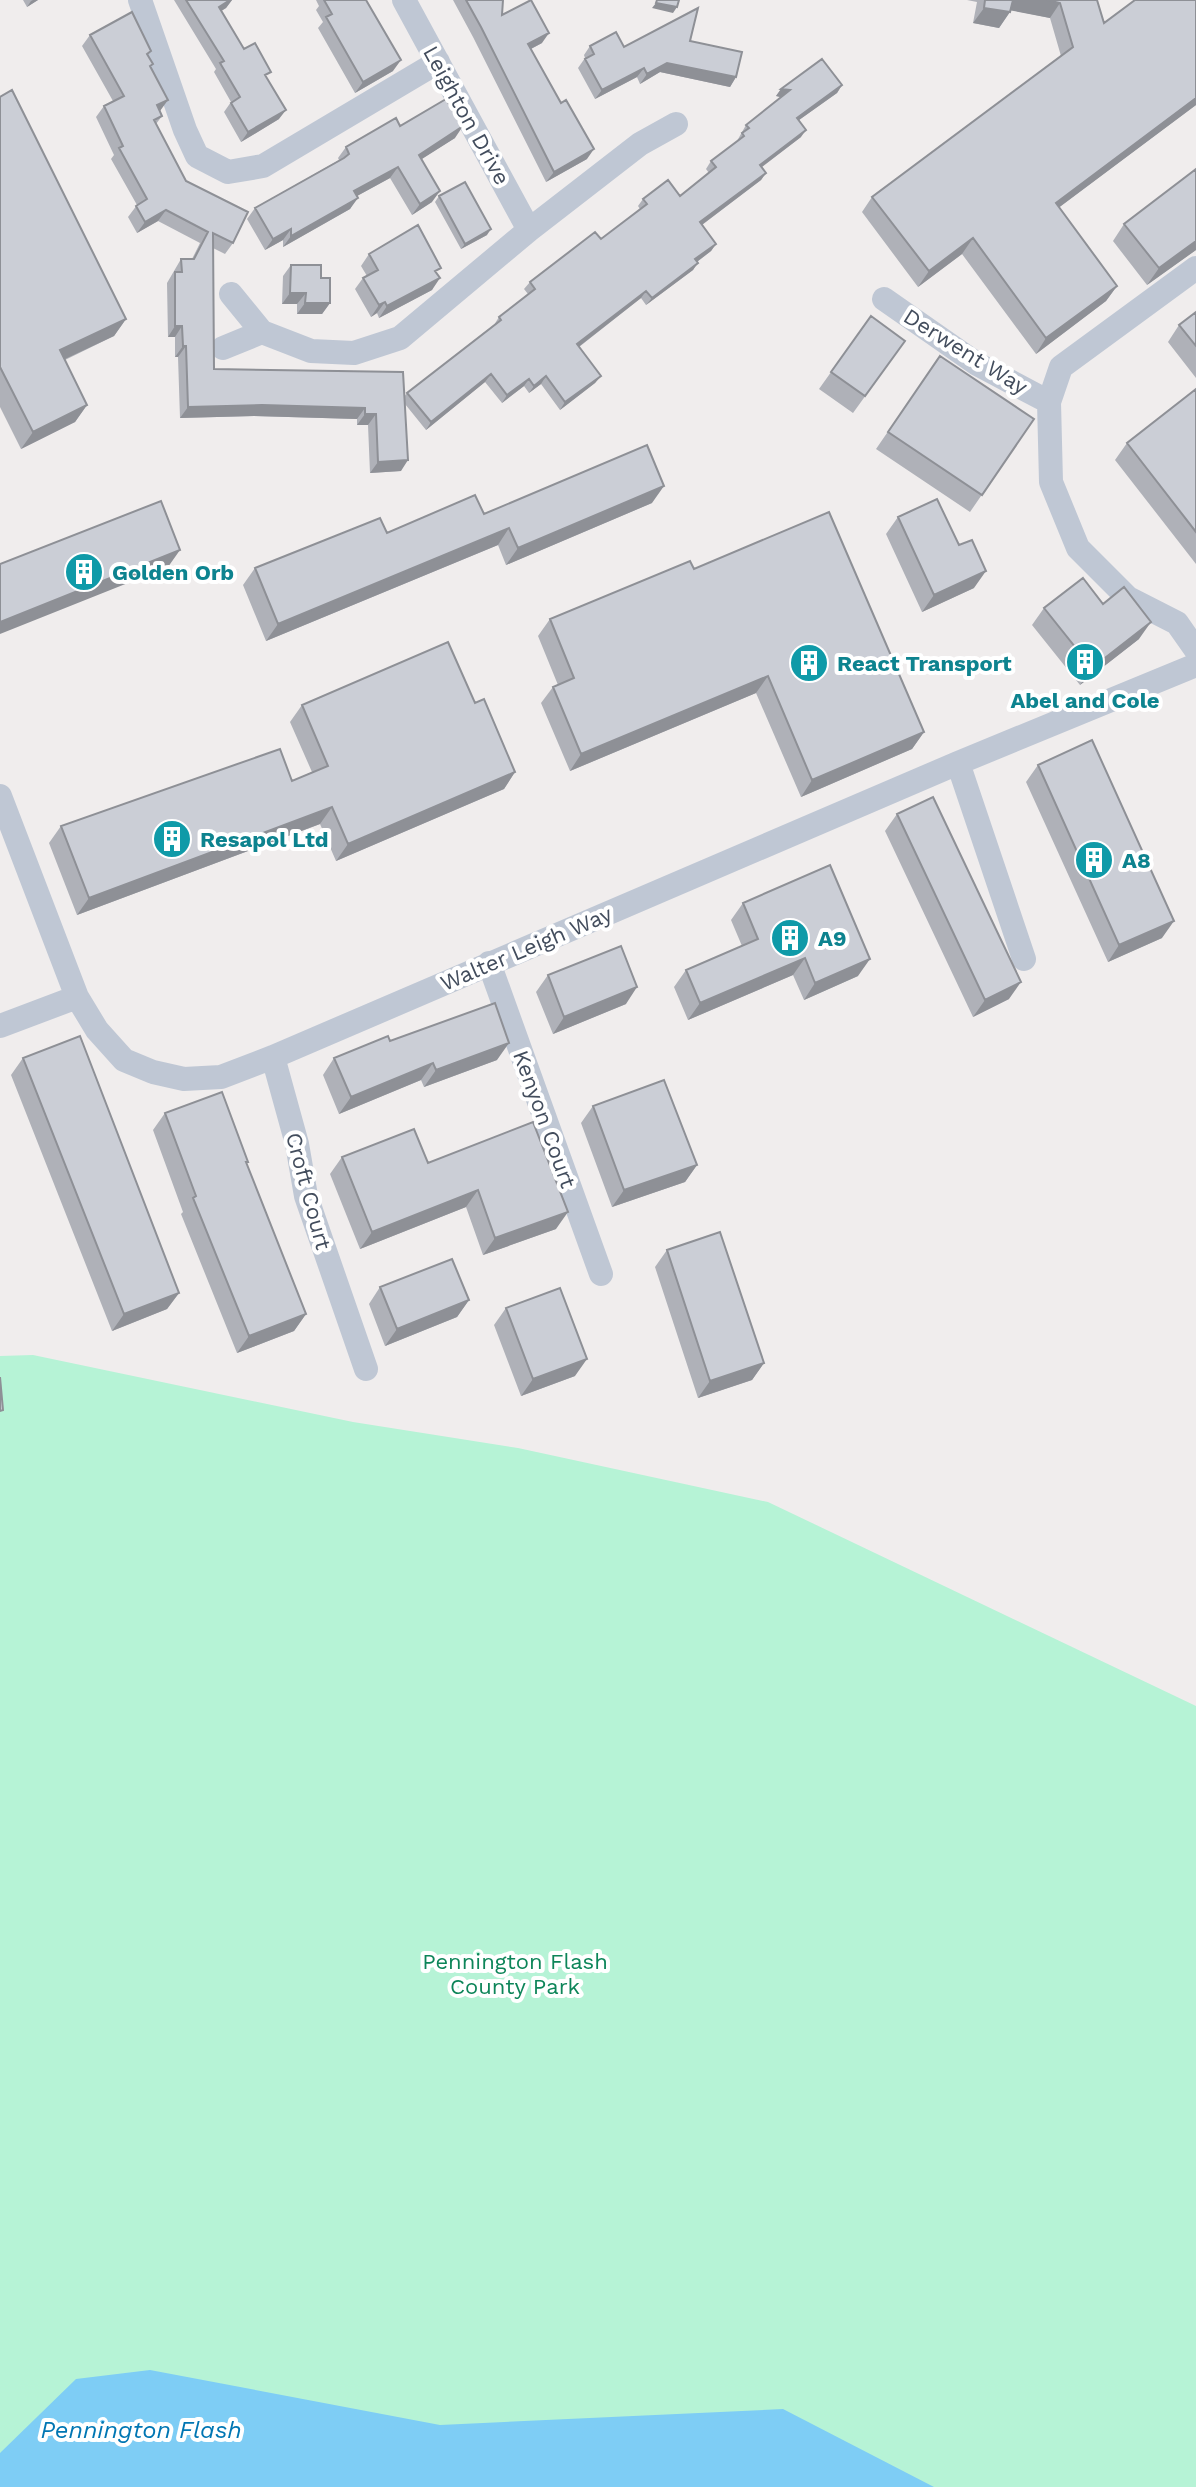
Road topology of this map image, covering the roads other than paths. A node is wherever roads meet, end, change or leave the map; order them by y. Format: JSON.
{"nodes":[{"id":1,"x":140,"y":0,"type":"edge"},
{"id":2,"x":404,"y":0,"type":"edge"},
{"id":3,"x":438,"y":62,"type":"junction"},
{"id":4,"x":676,"y":124,"type":"dead end"},
{"id":5,"x":529,"y":230,"type":"junction"},
{"id":6,"x":1196,"y":268,"type":"edge"},
{"id":7,"x":231,"y":294,"type":"dead end"},
{"id":8,"x":884,"y":299,"type":"dead end"},
{"id":9,"x":262,"y":332,"type":"junction"},
{"id":10,"x":223,"y":348,"type":"dead end"},
{"id":11,"x":1049,"y":402,"type":"junction"},
{"id":12,"x":1196,"y":650,"type":"edge"},
{"id":13,"x":1196,"y":665,"type":"edge"},
{"id":14,"x":958,"y":763,"type":"junction"},
{"id":15,"x":0,"y":796,"type":"edge"},
{"id":16,"x":1024,"y":959,"type":"dead end"},
{"id":17,"x":489,"y":963,"type":"junction"},
{"id":18,"x":77,"y":997,"type":"junction"},
{"id":19,"x":0,"y":1026,"type":"edge"},
{"id":20,"x":273,"y":1057,"type":"junction"},
{"id":21,"x":601,"y":1274,"type":"dead end"},
{"id":22,"x":366,"y":1369,"type":"dead end"}],
"edges":[{"from":1,"to":3,"type":"street"},
{"from":2,"to":3,"type":"street","name":"Leighton Drive"},
{"from":3,"to":5,"type":"street","name":"Leighton Drive"},
{"from":4,"to":5,"type":"street"},
{"from":5,"to":9,"type":"street"},
{"from":6,"to":11,"type":"street"},
{"from":7,"to":9,"type":"street"},
{"from":8,"to":11,"type":"street","name":"Derwent Way"},
{"from":9,"to":10,"type":"street"},
{"from":11,"to":12,"type":"street"},
{"from":13,"to":14,"type":"street","name":"Walter Leigh Way"},
{"from":14,"to":16,"type":"street"},
{"from":14,"to":17,"type":"street","name":"Walter Leigh Way"},
{"from":15,"to":18,"type":"street","name":"Walter Leigh Way"},
{"from":17,"to":20,"type":"street","name":"Walter Leigh Way"},
{"from":17,"to":21,"type":"street","name":"Kenyon Court"},
{"from":18,"to":19,"type":"street"},
{"from":18,"to":20,"type":"street","name":"Walter Leigh Way"},
{"from":20,"to":22,"type":"street","name":"Croft Court"}]}
